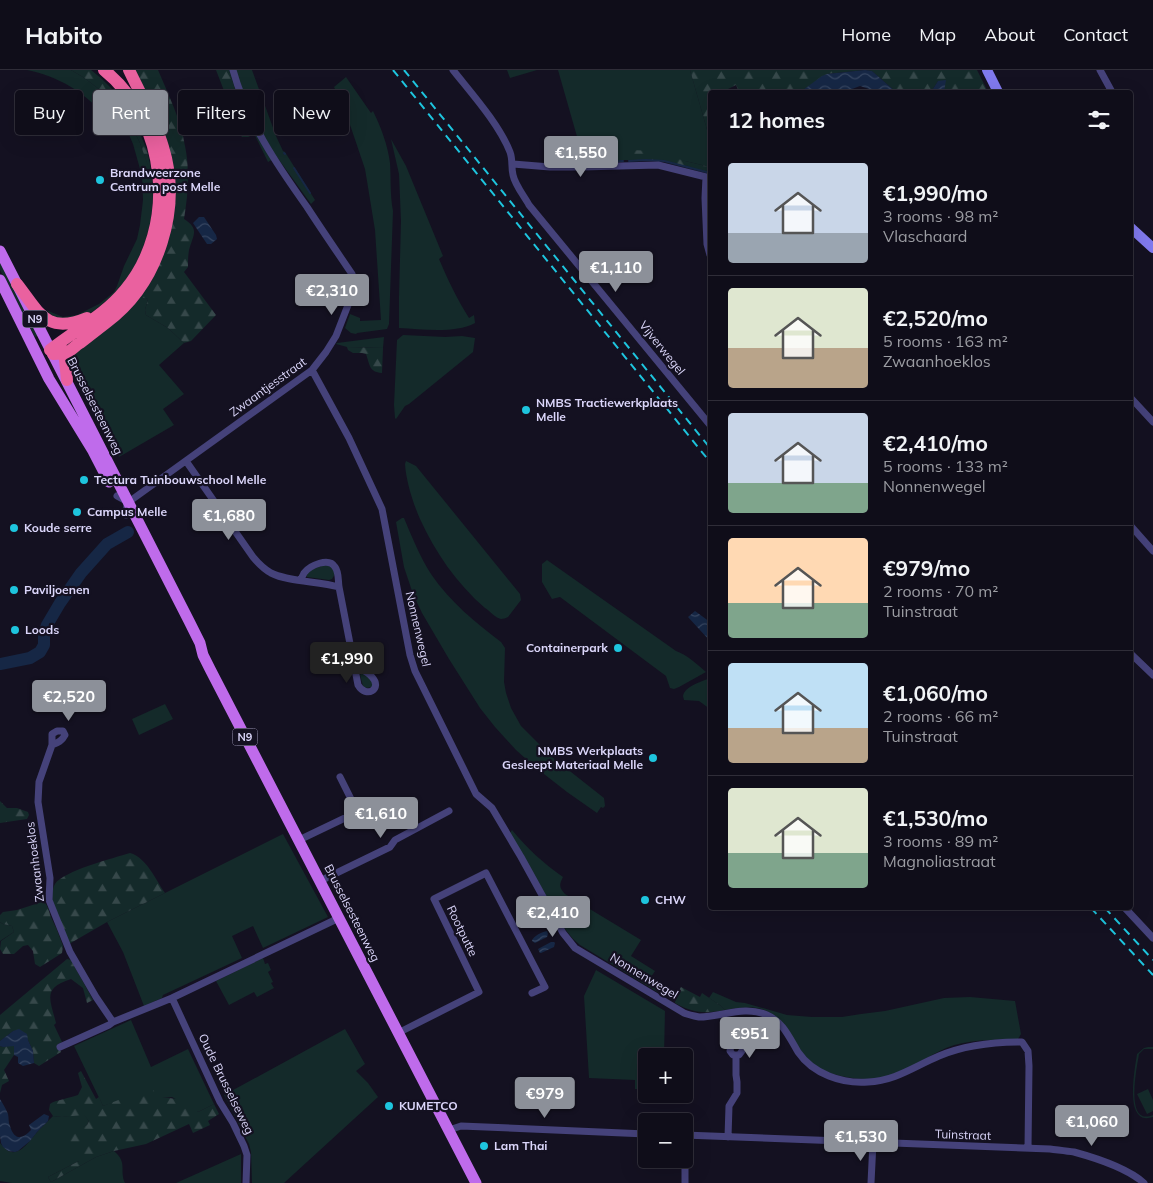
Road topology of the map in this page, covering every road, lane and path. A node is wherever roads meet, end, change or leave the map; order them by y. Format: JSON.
{"nodes":[{"id":1,"x":104,"y":70,"type":"edge"},
{"id":2,"x":130,"y":70,"type":"edge"},
{"id":3,"x":233,"y":70,"type":"edge"},
{"id":4,"x":453,"y":70,"type":"edge"},
{"id":5,"x":987,"y":70,"type":"edge"},
{"id":6,"x":1100,"y":70,"type":"edge"},
{"id":7,"x":997,"y":90,"type":"edge"},
{"id":8,"x":1111,"y":90,"type":"edge"},
{"id":9,"x":513,"y":164,"type":"junction"},
{"id":10,"x":708,"y":178,"type":"edge"},
{"id":11,"x":1133,"y":230,"type":"edge"},
{"id":12,"x":708,"y":248,"type":"edge"},
{"id":13,"x":1153,"y":248,"type":"edge"},
{"id":14,"x":0,"y":251,"type":"edge"},
{"id":15,"x":0,"y":280,"type":"edge"},
{"id":16,"x":17,"y":284,"type":"junction"},
{"id":17,"x":101,"y":313,"type":"junction"},
{"id":18,"x":29,"y":336,"type":"junction"},
{"id":19,"x":68,"y":351,"type":"junction"},
{"id":20,"x":51,"y":353,"type":"junction"},
{"id":21,"x":312,"y":370,"type":"junction"},
{"id":22,"x":49,"y":379,"type":"junction"},
{"id":23,"x":67,"y":380,"type":"junction"},
{"id":24,"x":1133,"y":400,"type":"edge"},
{"id":25,"x":1153,"y":422,"type":"edge"},
{"id":26,"x":708,"y":423,"type":"edge"},
{"id":27,"x":186,"y":460,"type":"junction"},
{"id":28,"x":117,"y":496,"type":"junction"},
{"id":29,"x":129,"y":502,"type":"junction"},
{"id":30,"x":126,"y":515,"type":"junction"},
{"id":31,"x":1133,"y":528,"type":"edge"},
{"id":32,"x":1153,"y":551,"type":"edge"},
{"id":33,"x":300,"y":580,"type":"junction"},
{"id":34,"x":339,"y":586,"type":"junction"},
{"id":35,"x":203,"y":655,"type":"junction"},
{"id":36,"x":1133,"y":656,"type":"edge"},
{"id":37,"x":354,"y":665,"type":"dead end"},
{"id":38,"x":1153,"y":675,"type":"edge"},
{"id":39,"x":52,"y":745,"type":"dead end"},
{"id":40,"x":340,"y":777,"type":"dead end"},
{"id":41,"x":449,"y":811,"type":"dead end"},
{"id":42,"x":299,"y":840,"type":"junction"},
{"id":43,"x":320,"y":881,"type":"junction"},
{"id":44,"x":1127,"y":910,"type":"edge"},
{"id":45,"x":339,"y":918,"type":"junction"},
{"id":46,"x":1153,"y":938,"type":"edge"},
{"id":47,"x":532,"y":994,"type":"dead end"},
{"id":48,"x":172,"y":998,"type":"junction"},
{"id":49,"x":114,"y":1022,"type":"junction"},
{"id":50,"x":398,"y":1034,"type":"junction"},
{"id":51,"x":60,"y":1048,"type":"dead end"},
{"id":52,"x":736,"y":1055,"type":"dead end"},
{"id":53,"x":449,"y":1130,"type":"junction"},
{"id":54,"x":638,"y":1134,"type":"edge"},
{"id":55,"x":693,"y":1135,"type":"edge"},
{"id":56,"x":728,"y":1137,"type":"junction"},
{"id":57,"x":873,"y":1142,"type":"junction"},
{"id":58,"x":1028,"y":1148,"type":"junction"},
{"id":59,"x":685,"y":1168,"type":"edge"},
{"id":60,"x":246,"y":1183,"type":"edge"},
{"id":61,"x":476,"y":1183,"type":"edge"},
{"id":62,"x":685,"y":1183,"type":"edge"},
{"id":63,"x":871,"y":1183,"type":"edge"},
{"id":64,"x":1144,"y":1183,"type":"edge"}],
"edges":[{"from":1,"to":17,"type":"highway"},
{"from":2,"to":19,"type":"highway"},
{"from":3,"to":21,"type":"street","name":"Zwaantjesstraat"},
{"from":4,"to":9,"type":"street","name":"Vijverwegel"},
{"from":5,"to":7,"type":"street"},
{"from":6,"to":8,"type":"street"},
{"from":9,"to":10,"type":"street"},
{"from":9,"to":26,"type":"street","name":"Vijverwegel"},
{"from":10,"to":12,"type":"street"},
{"from":11,"to":13,"type":"street"},
{"from":14,"to":16,"type":"main road","name":"Brusselsesteenweg","number":"N9"},
{"from":15,"to":18,"type":"main road","name":"Brusselsesteenweg","number":"N9"},
{"from":16,"to":17,"type":"highway"},
{"from":16,"to":20,"type":"main road","name":"Brusselsesteenweg","number":"N9"},
{"from":17,"to":20,"type":"highway"},
{"from":18,"to":20,"type":"main road"},
{"from":18,"to":22,"type":"main road","name":"Brusselsesteenweg","number":"N9"},
{"from":19,"to":20,"type":"highway"},
{"from":19,"to":23,"type":"highway"},
{"from":20,"to":22,"type":"main road"},
{"from":20,"to":23,"type":"main road","name":"Brusselsesteenweg","number":"N9"},
{"from":21,"to":27,"type":"street","name":"Zwaantjesstraat"},
{"from":21,"to":58,"type":"street","name":"Nonnenwegel"},
{"from":22,"to":28,"type":"main road","name":"Brusselsesteenweg","number":"N9"},
{"from":23,"to":29,"type":"main road","name":"Brusselsesteenweg","number":"N9"},
{"from":24,"to":25,"type":"street"},
{"from":27,"to":29,"type":"street","name":"Zwaantjesstraat"},
{"from":27,"to":33,"type":"street"},
{"from":28,"to":29,"type":"street"},
{"from":28,"to":30,"type":"main road","name":"Brusselsesteenweg","number":"N9"},
{"from":29,"to":30,"type":"street"},
{"from":29,"to":35,"type":"main road","name":"Brusselsesteenweg","number":"N9"},
{"from":30,"to":35,"type":"main road","name":"Brusselsesteenweg","number":"N9"},
{"from":31,"to":32,"type":"street"},
{"from":33,"to":34,"type":"street"},
{"from":33,"to":34,"type":"street"},
{"from":34,"to":37,"type":"street"},
{"from":35,"to":42,"type":"main road","name":"Brusselsesteenweg","number":"N9"},
{"from":36,"to":38,"type":"street"},
{"from":39,"to":49,"type":"street","name":"Zwaanhoeklos"},
{"from":40,"to":42,"type":"street"},
{"from":41,"to":43,"type":"street"},
{"from":42,"to":43,"type":"main road","name":"Brusselsesteenweg","number":"N9"},
{"from":43,"to":45,"type":"main road","name":"Brusselsesteenweg","number":"N9"},
{"from":44,"to":46,"type":"street"},
{"from":45,"to":48,"type":"street"},
{"from":45,"to":50,"type":"main road","name":"Brusselsesteenweg","number":"N9"},
{"from":47,"to":50,"type":"street","name":"Rootputte"},
{"from":48,"to":49,"type":"street"},
{"from":48,"to":60,"type":"street","name":"Oude Brusselseweg"},
{"from":49,"to":51,"type":"street"},
{"from":50,"to":53,"type":"main road","name":"Brusselsesteenweg","number":"N9"},
{"from":52,"to":56,"type":"street"},
{"from":53,"to":54,"type":"street"},
{"from":53,"to":61,"type":"main road","name":"Brusselsesteenweg","number":"N9"},
{"from":55,"to":56,"type":"street","name":"Tuinstraat"},
{"from":56,"to":57,"type":"street","name":"Tuinstraat"},
{"from":57,"to":58,"type":"street","name":"Tuinstraat"},
{"from":57,"to":63,"type":"street"},
{"from":58,"to":64,"type":"street","name":"Tuinstraat"},
{"from":59,"to":62,"type":"street"}]}
